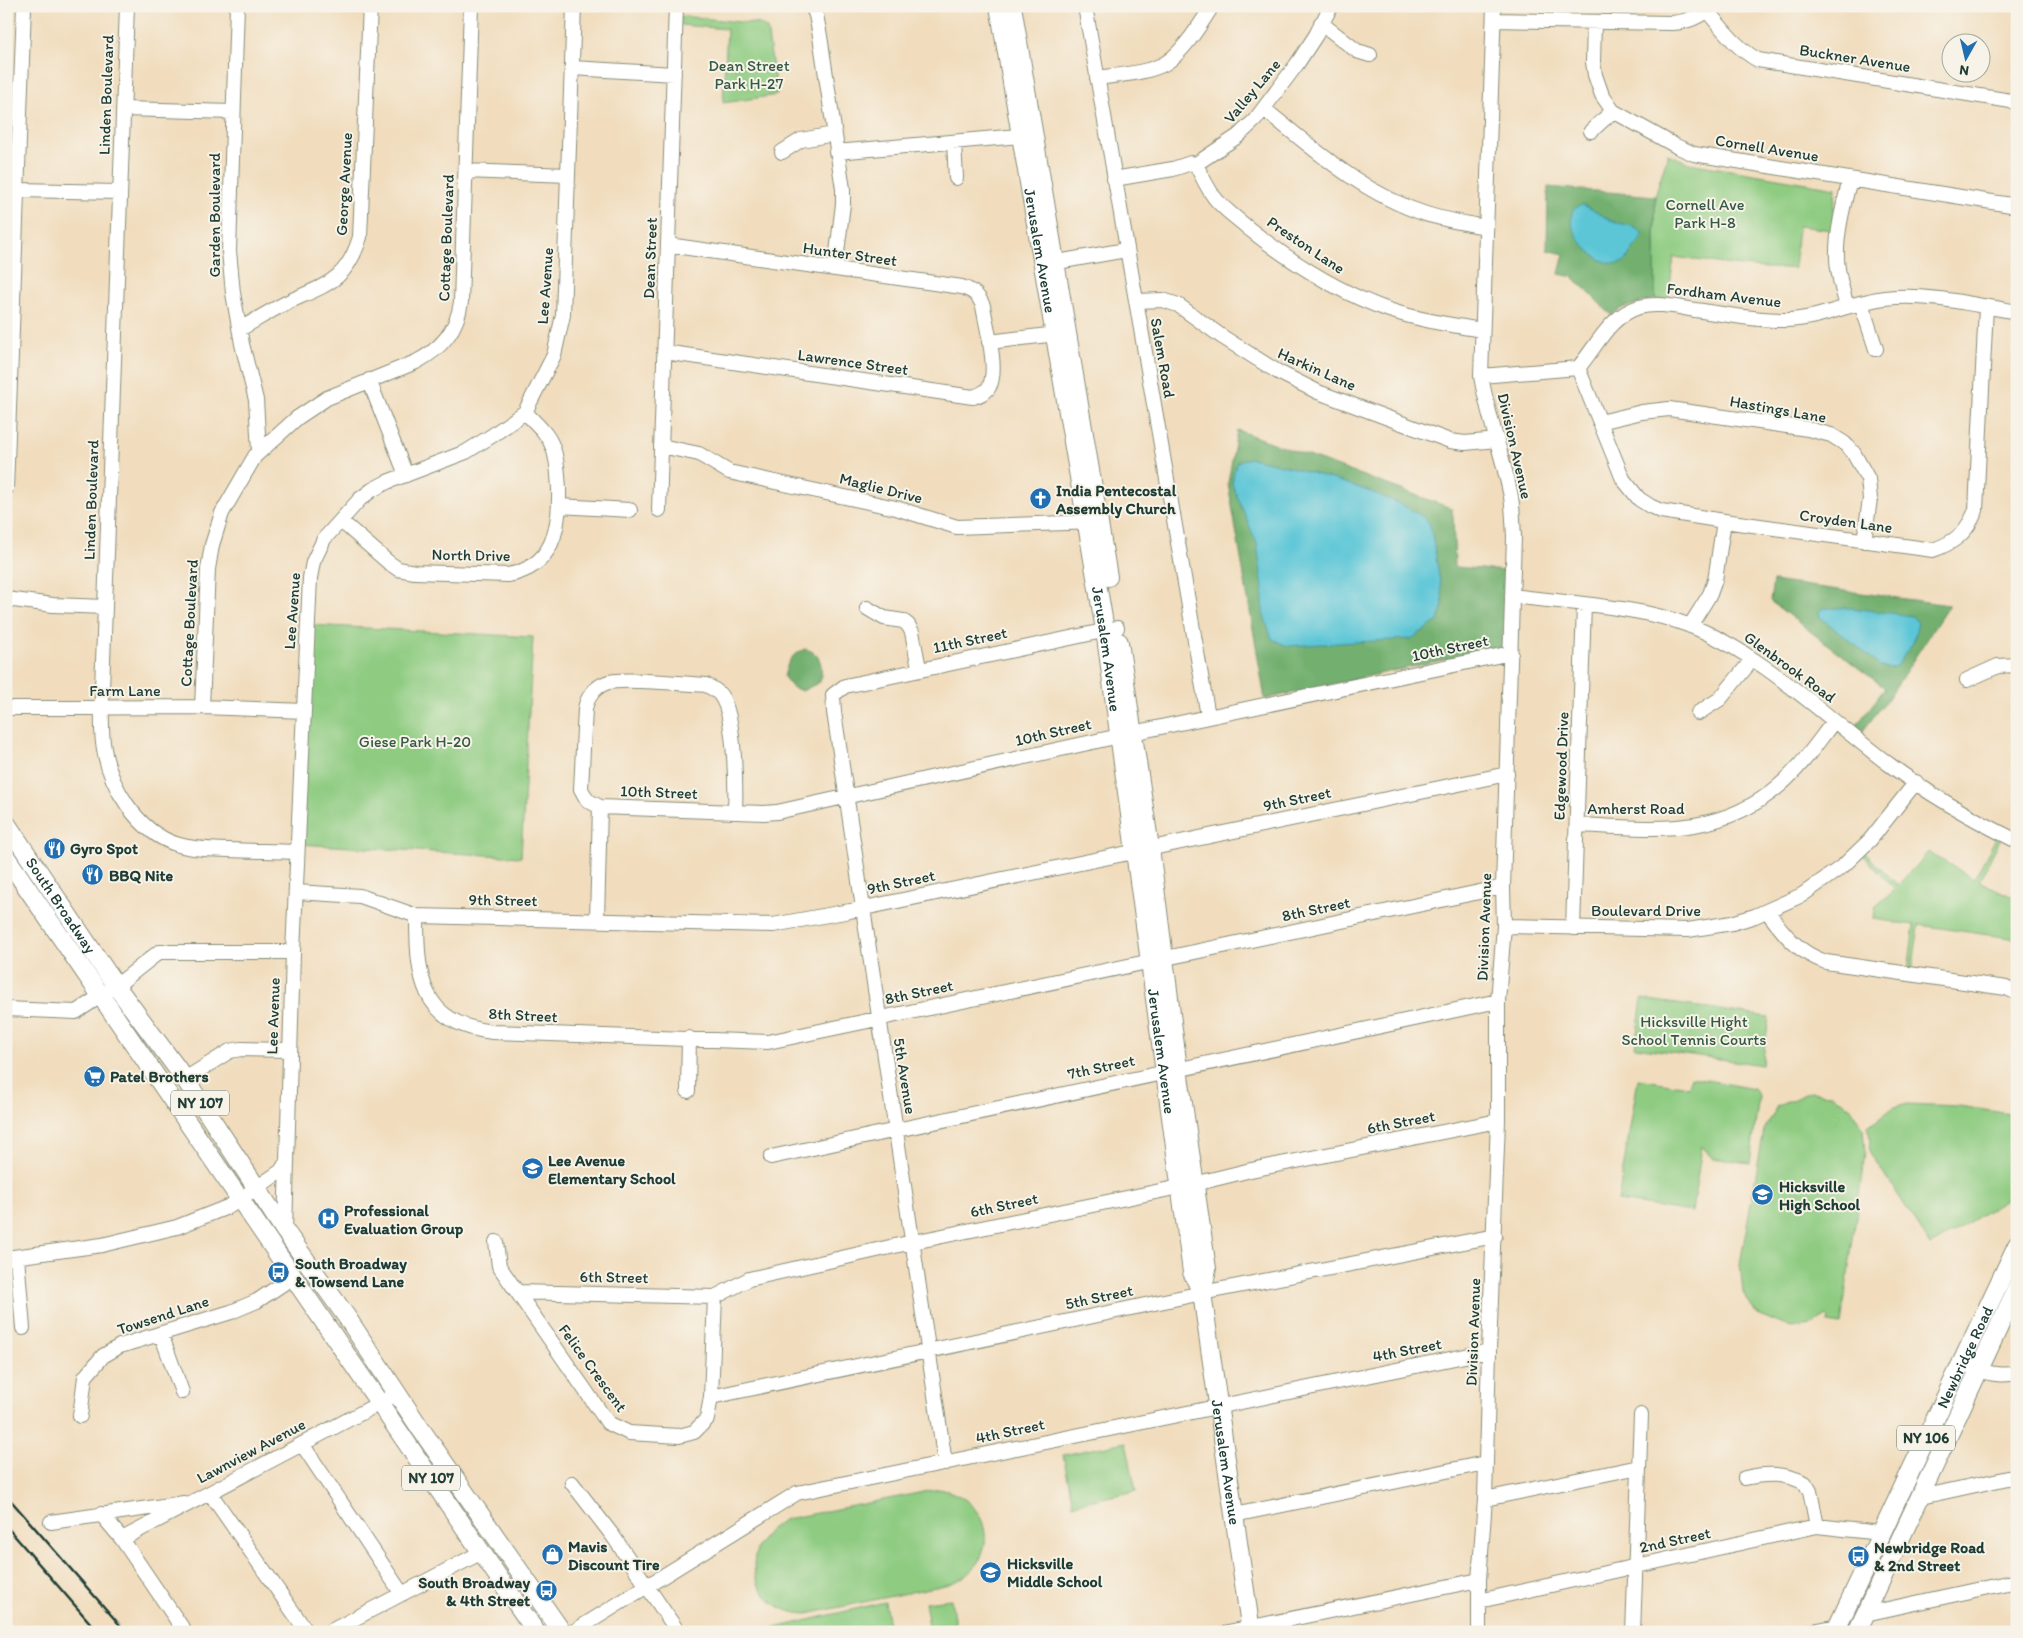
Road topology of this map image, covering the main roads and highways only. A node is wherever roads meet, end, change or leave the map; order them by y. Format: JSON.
{"nodes":[{"id":1,"x":999,"y":6,"type":"edge"},
{"id":2,"x":1012,"y":6,"type":"edge"},
{"id":3,"x":1028,"y":136,"type":"junction"},
{"id":4,"x":6,"y":823,"type":"edge"},
{"id":5,"x":6,"y":857,"type":"edge"},
{"id":6,"x":2017,"y":1245,"type":"edge"},
{"id":7,"x":2017,"y":1288,"type":"edge"},
{"id":8,"x":1970,"y":1366,"type":"junction"},
{"id":9,"x":1251,"y":1629,"type":"edge"},
{"id":10,"x":1836,"y":1629,"type":"edge"},
{"id":11,"x":536,"y":1632,"type":"edge"},
{"id":12,"x":562,"y":1632,"type":"edge"},
{"id":13,"x":1857,"y":1632,"type":"edge"}],
"edges":[{"from":1,"to":3,"type":"main road","name":"Jerusalem Avenue"},
{"from":2,"to":3,"type":"main road","name":"Jerusalem Avenue"},
{"from":3,"to":9,"type":"main road","name":"Jerusalem Avenue"},
{"from":4,"to":12,"type":"main road","name":"South Broadway","number":"NY 107"},
{"from":5,"to":11,"type":"main road","name":"South Broadway","number":"NY 107"},
{"from":6,"to":8,"type":"main road","name":"Newbridge Road","number":"NY 106"},
{"from":7,"to":8,"type":"main road","name":"Newbridge Road","number":"NY 106"},
{"from":8,"to":10,"type":"main road","name":"Newbridge Road","number":"NY 106"},
{"from":8,"to":13,"type":"main road","name":"Newbridge Road","number":"NY 106"}]}
